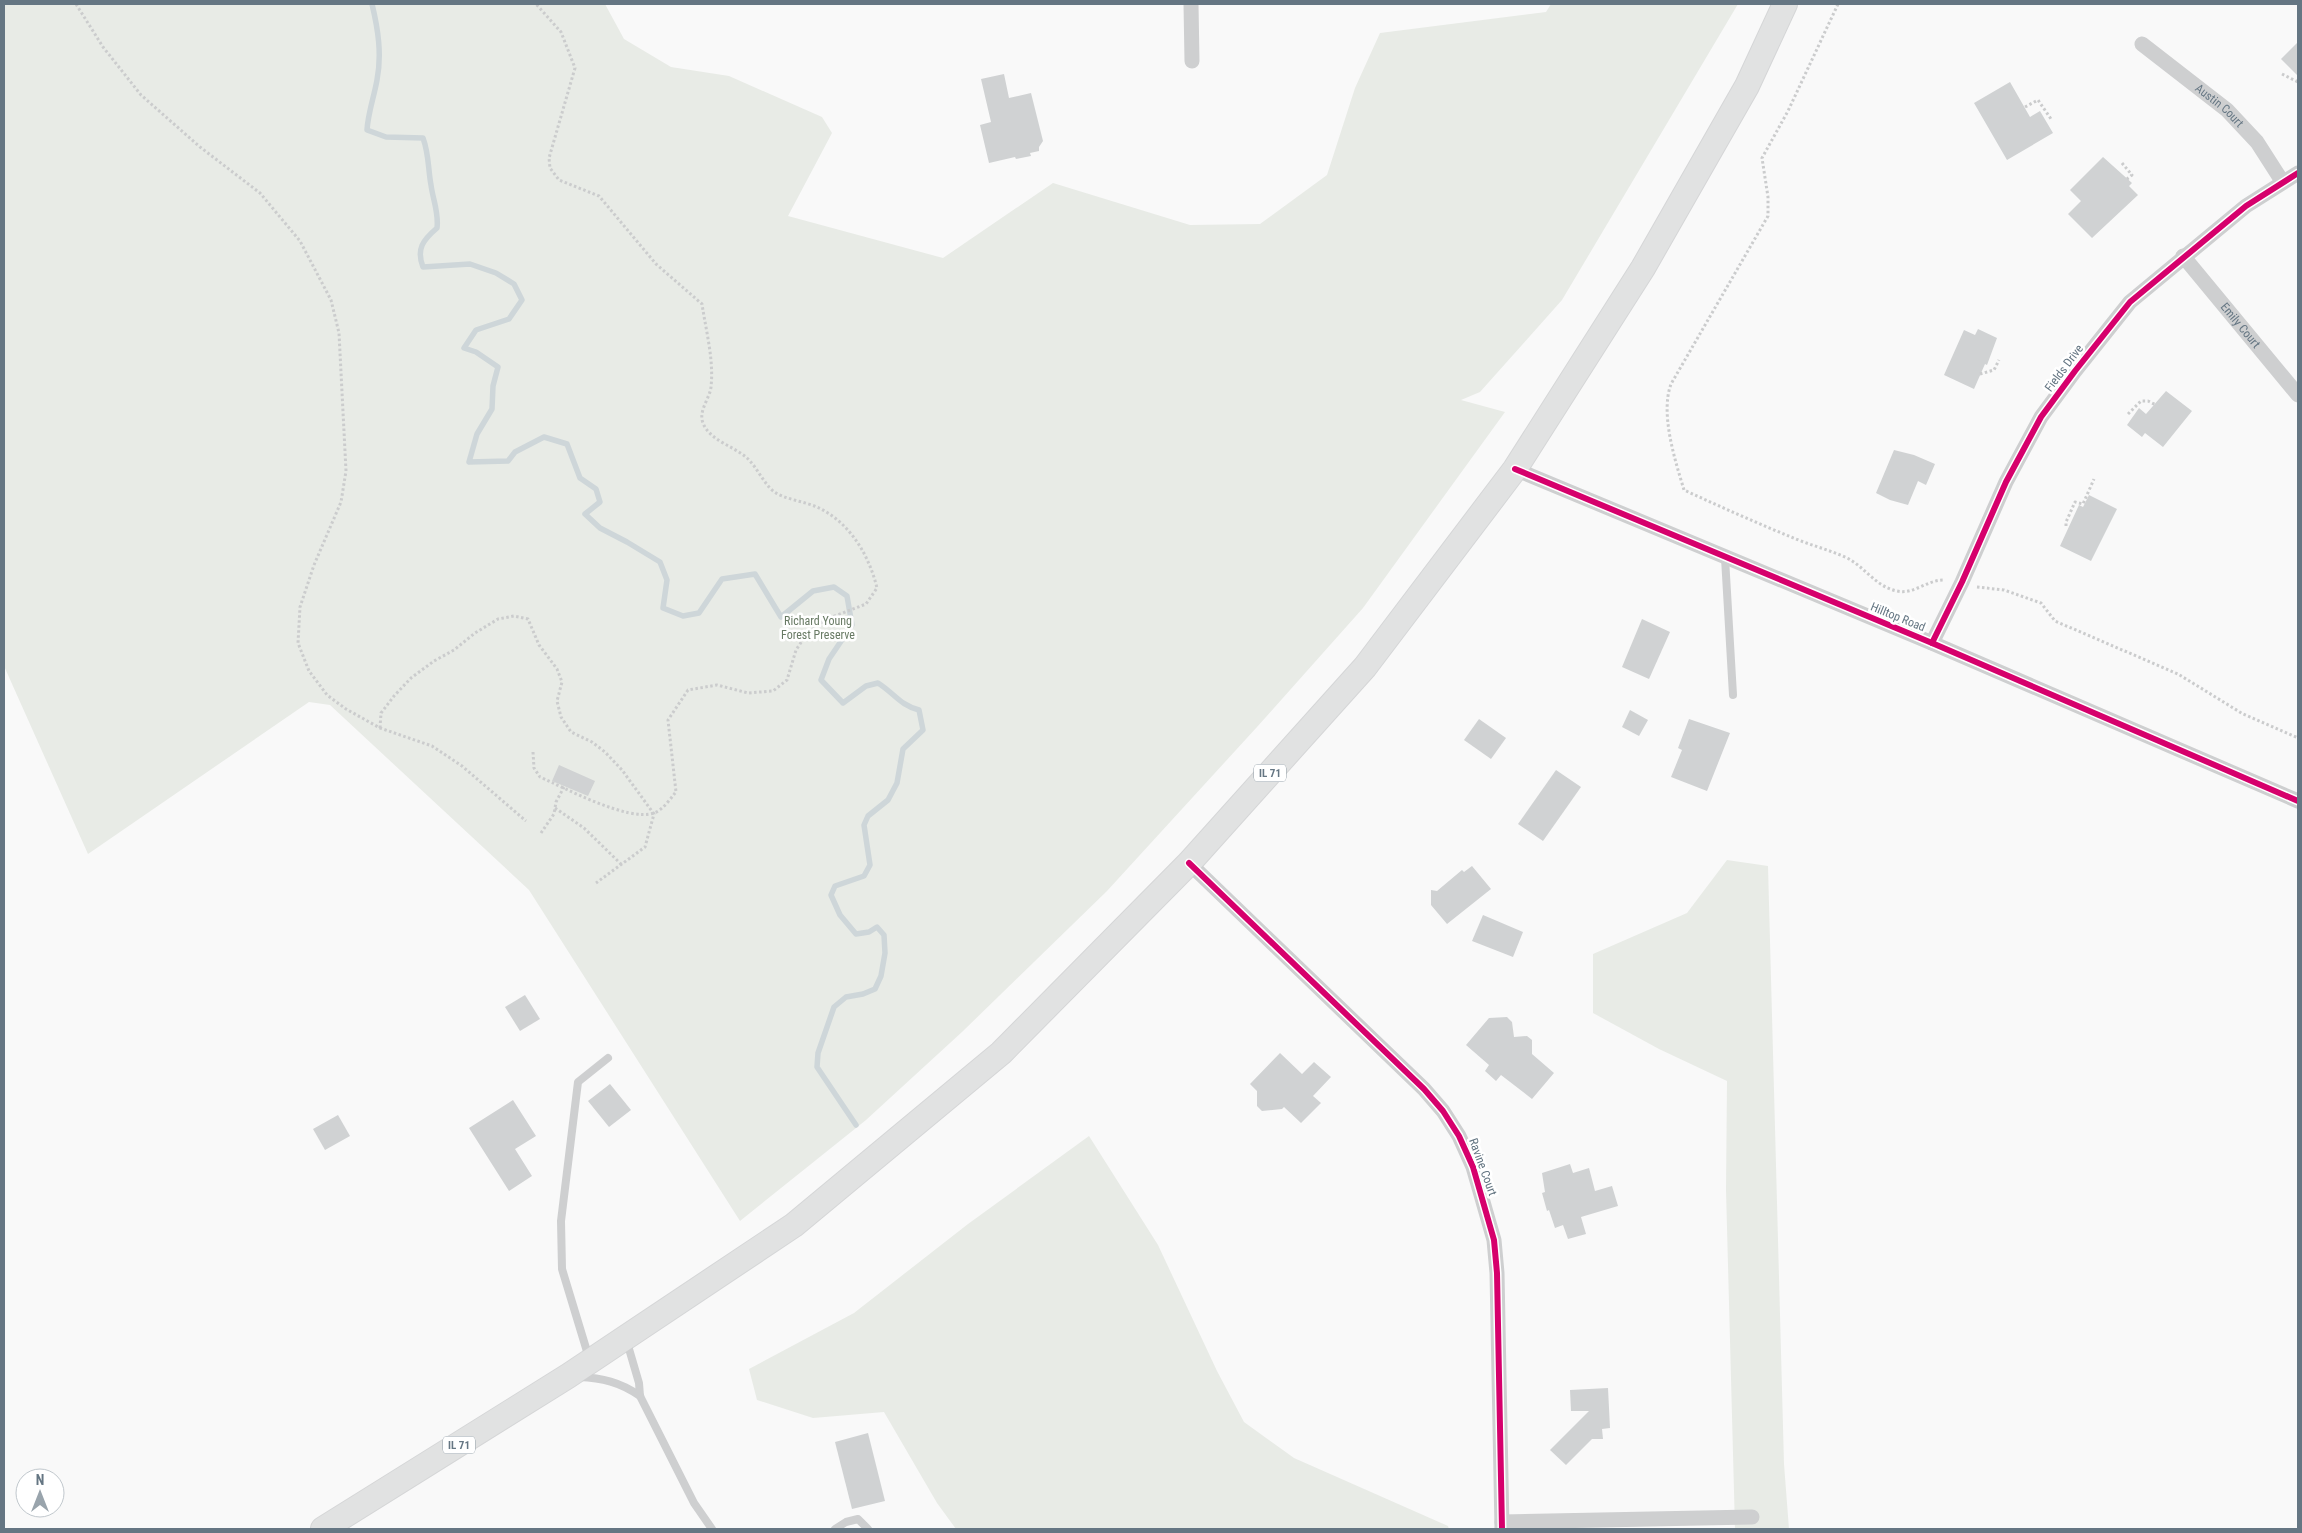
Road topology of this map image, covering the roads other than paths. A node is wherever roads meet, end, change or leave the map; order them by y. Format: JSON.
{"nodes":[{"id":1,"x":1191,"y":4,"type":"edge"},
{"id":2,"x":1785,"y":4,"type":"edge"},
{"id":3,"x":2142,"y":44,"type":"dead end"},
{"id":4,"x":1192,"y":61,"type":"dead end"},
{"id":5,"x":2298,"y":173,"type":"edge"},
{"id":6,"x":2282,"y":181,"type":"junction"},
{"id":7,"x":2183,"y":256,"type":"junction"},
{"id":8,"x":2298,"y":395,"type":"edge"},
{"id":9,"x":1515,"y":469,"type":"junction"},
{"id":10,"x":1725,"y":558,"type":"junction"},
{"id":11,"x":1932,"y":643,"type":"junction"},
{"id":12,"x":1733,"y":695,"type":"dead end"},
{"id":13,"x":2298,"y":802,"type":"edge"},
{"id":14,"x":1189,"y":863,"type":"junction"},
{"id":15,"x":608,"y":1058,"type":"dead end"},
{"id":16,"x":626,"y":1338,"type":"junction"},
{"id":17,"x":591,"y":1362,"type":"junction"},
{"id":18,"x":568,"y":1376,"type":"junction"},
{"id":19,"x":640,"y":1396,"type":"junction"},
{"id":20,"x":1752,"y":1517,"type":"dead end"},
{"id":21,"x":1502,"y":1526,"type":"edge"},
{"id":22,"x":323,"y":1529,"type":"edge"},
{"id":23,"x":712,"y":1529,"type":"edge"},
{"id":24,"x":835,"y":1529,"type":"edge"},
{"id":25,"x":868,"y":1529,"type":"edge"}],
"edges":[{"from":1,"to":4,"type":"street"},
{"from":2,"to":9,"type":"main road","number":"IL 71"},
{"from":3,"to":6,"type":"street","name":"Austin Court"},
{"from":5,"to":6,"type":"street","name":"Fields Drive"},
{"from":6,"to":7,"type":"street","name":"Fields Drive"},
{"from":7,"to":8,"type":"street","name":"Emily Court"},
{"from":7,"to":11,"type":"street","name":"Fields Drive"},
{"from":9,"to":10,"type":"street","name":"Hilltop Road"},
{"from":9,"to":14,"type":"main road","number":"IL 71"},
{"from":10,"to":11,"type":"street","name":"Hilltop Road"},
{"from":10,"to":12,"type":"lane"},
{"from":11,"to":13,"type":"street","name":"Hilltop Road"},
{"from":14,"to":16,"type":"main road","number":"IL 71"},
{"from":14,"to":21,"type":"street","name":"Ravine Court"},
{"from":15,"to":17,"type":"lane"},
{"from":16,"to":17,"type":"main road","number":"IL 71"},
{"from":16,"to":19,"type":"lane"},
{"from":17,"to":18,"type":"main road","number":"IL 71"},
{"from":18,"to":19,"type":"lane"},
{"from":18,"to":22,"type":"main road","number":"IL 71"},
{"from":19,"to":23,"type":"lane"},
{"from":20,"to":21,"type":"street"},
{"from":24,"to":25,"type":"lane"}]}
